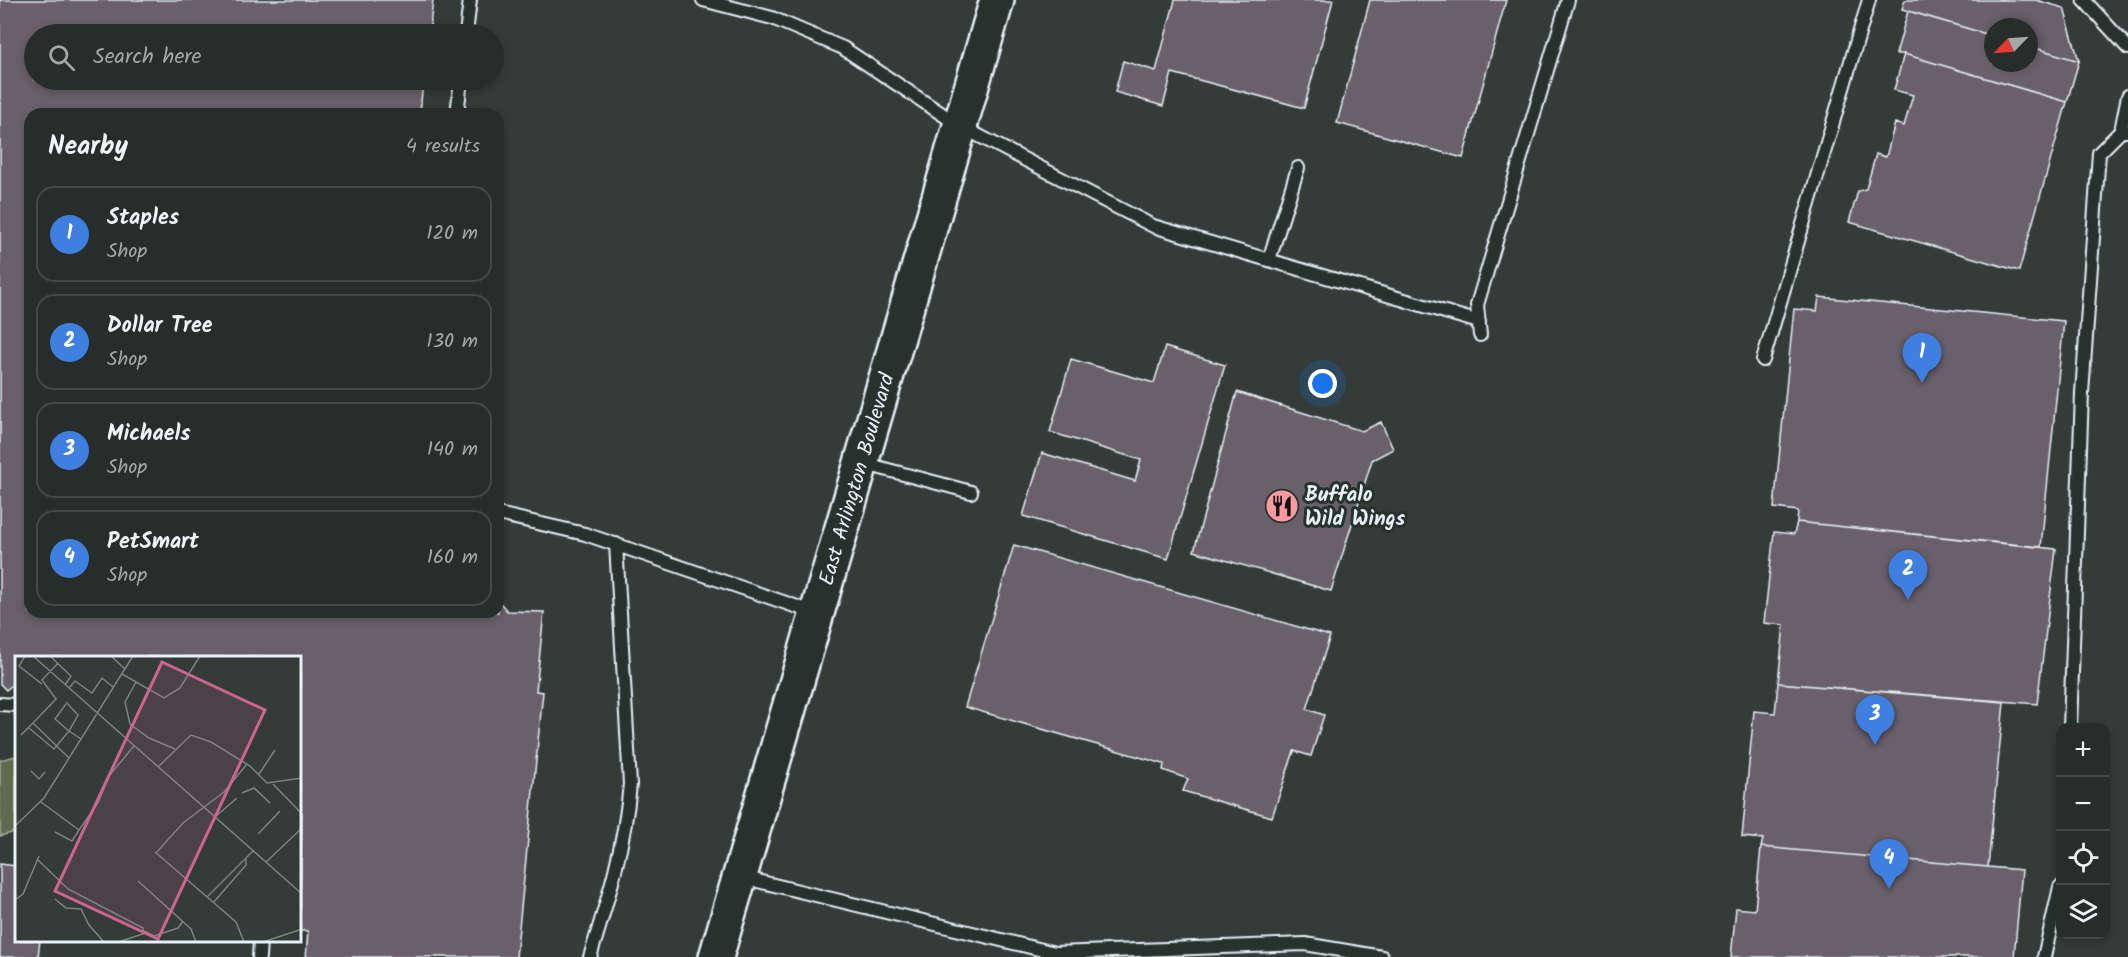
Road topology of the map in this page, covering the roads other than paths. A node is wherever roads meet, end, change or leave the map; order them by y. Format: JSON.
{"nodes":[{"id":1,"x":470,"y":0,"type":"edge"},
{"id":2,"x":703,"y":0,"type":"edge"},
{"id":3,"x":995,"y":0,"type":"edge"},
{"id":4,"x":1568,"y":0,"type":"edge"},
{"id":5,"x":1869,"y":0,"type":"edge"},
{"id":6,"x":2084,"y":0,"type":"edge"},
{"id":7,"x":467,"y":24,"type":"edge"},
{"id":8,"x":2128,"y":48,"type":"edge"},
{"id":9,"x":460,"y":90,"type":"edge"},
{"id":10,"x":2128,"y":96,"type":"edge"},
{"id":11,"x":458,"y":108,"type":"edge"},
{"id":12,"x":960,"y":126,"type":"junction"},
{"id":13,"x":2124,"y":131,"type":"edge"},
{"id":14,"x":1298,"y":168,"type":"dead end"},
{"id":15,"x":1269,"y":260,"type":"junction"},
{"id":16,"x":1479,"y":322,"type":"junction"},
{"id":17,"x":1480,"y":335,"type":"dead end"},
{"id":18,"x":1763,"y":360,"type":"dead end"},
{"id":19,"x":861,"y":462,"type":"junction"},
{"id":20,"x":971,"y":492,"type":"dead end"},
{"id":21,"x":504,"y":515,"type":"edge"},
{"id":22,"x":616,"y":544,"type":"junction"},
{"id":23,"x":816,"y":613,"type":"junction"},
{"id":24,"x":0,"y":704,"type":"edge"},
{"id":25,"x":15,"y":705,"type":"edge"},
{"id":26,"x":2070,"y":723,"type":"edge"},
{"id":27,"x":740,"y":876,"type":"junction"},
{"id":28,"x":2056,"y":908,"type":"edge"},
{"id":29,"x":260,"y":942,"type":"edge"},
{"id":30,"x":259,"y":957,"type":"edge"},
{"id":31,"x":590,"y":957,"type":"edge"},
{"id":32,"x":716,"y":957,"type":"edge"},
{"id":33,"x":1382,"y":957,"type":"edge"},
{"id":34,"x":2044,"y":957,"type":"edge"}],
"edges":[{"from":1,"to":7,"type":"lane"},
{"from":2,"to":12,"type":"lane"},
{"from":3,"to":12,"type":"main road","name":"East Arlington Boulevard"},
{"from":4,"to":16,"type":"lane"},
{"from":5,"to":18,"type":"lane"},
{"from":6,"to":8,"type":"lane"},
{"from":9,"to":11,"type":"lane"},
{"from":10,"to":13,"type":"lane"},
{"from":12,"to":15,"type":"lane"},
{"from":12,"to":19,"type":"main road","name":"East Arlington Boulevard"},
{"from":13,"to":26,"type":"lane"},
{"from":14,"to":15,"type":"lane"},
{"from":15,"to":16,"type":"lane"},
{"from":16,"to":17,"type":"lane"},
{"from":19,"to":20,"type":"lane"},
{"from":19,"to":23,"type":"main road","name":"East Arlington Boulevard"},
{"from":21,"to":22,"type":"lane"},
{"from":22,"to":23,"type":"lane"},
{"from":22,"to":31,"type":"lane"},
{"from":23,"to":27,"type":"main road","name":"East Arlington Boulevard"},
{"from":24,"to":25,"type":"lane"},
{"from":27,"to":32,"type":"main road","name":"East Arlington Boulevard"},
{"from":27,"to":33,"type":"lane"},
{"from":28,"to":34,"type":"lane"},
{"from":29,"to":30,"type":"lane"}]}
